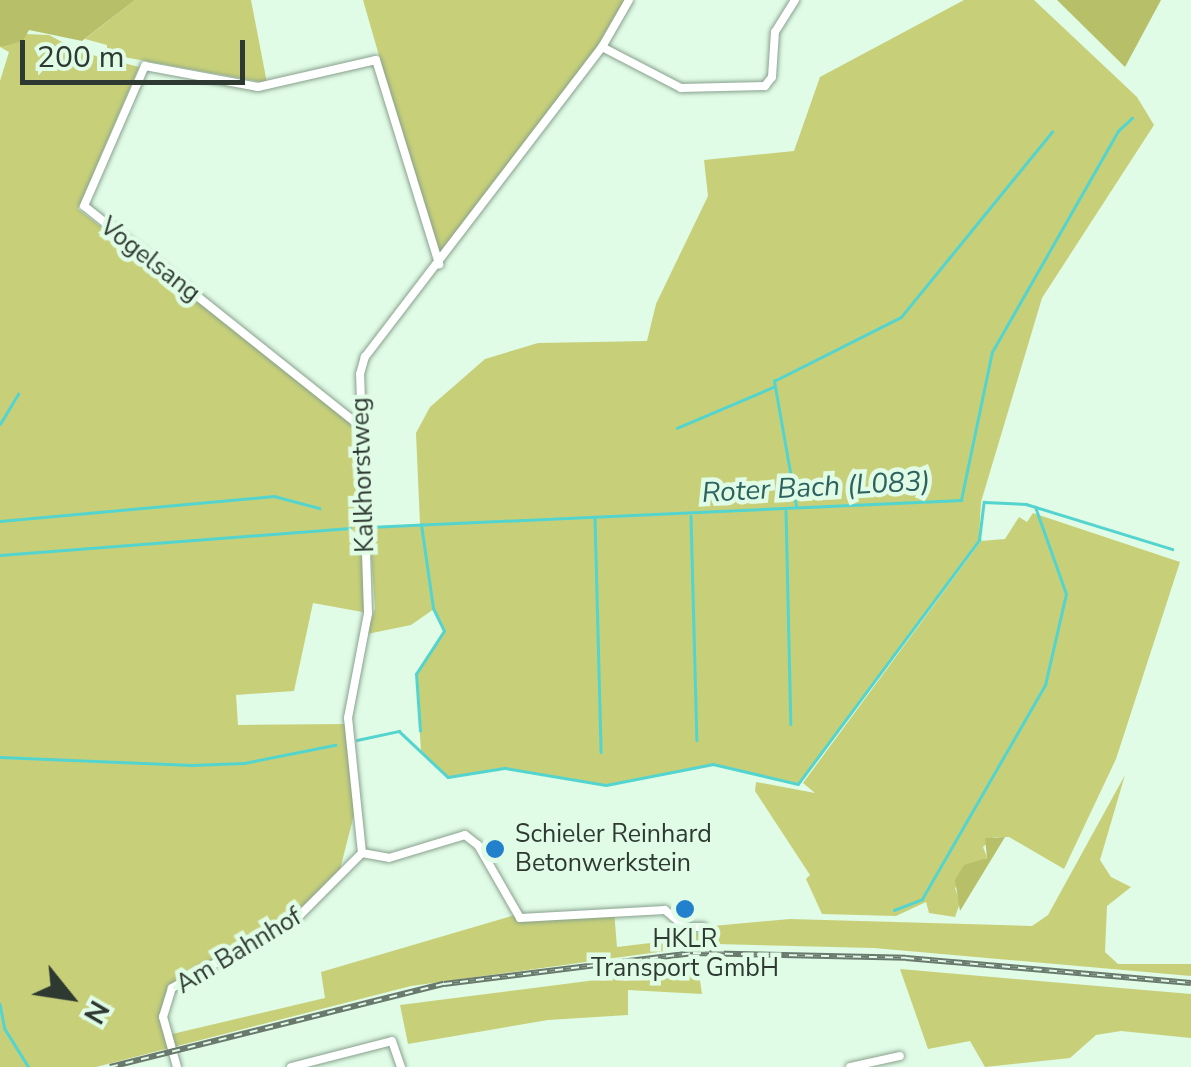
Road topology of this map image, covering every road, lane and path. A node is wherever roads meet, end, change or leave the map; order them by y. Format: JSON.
{"nodes":[{"id":1,"x":629,"y":0,"type":"edge"},
{"id":2,"x":795,"y":0,"type":"edge"},
{"id":3,"x":602,"y":47,"type":"junction"},
{"id":4,"x":439,"y":264,"type":"junction"},
{"id":5,"x":360,"y":426,"type":"junction"},
{"id":6,"x":362,"y":853,"type":"junction"},
{"id":7,"x":703,"y":927,"type":"dead end"},
{"id":8,"x":900,"y":1056,"type":"dead end"},
{"id":9,"x":177,"y":1067,"type":"edge"},
{"id":10,"x":291,"y":1067,"type":"edge"},
{"id":11,"x":402,"y":1067,"type":"edge"},
{"id":12,"x":850,"y":1067,"type":"edge"}],
"edges":[{"from":1,"to":3,"type":"street","name":"Kalkhorstweg"},
{"from":2,"to":3,"type":"street"},
{"from":3,"to":4,"type":"street","name":"Kalkhorstweg"},
{"from":4,"to":5,"type":"street","name":"Kalkhorstweg"},
{"from":4,"to":5,"type":"street","name":"Vogelsang"},
{"from":5,"to":6,"type":"street","name":"Kalkhorstweg"},
{"from":6,"to":7,"type":"street"},
{"from":6,"to":9,"type":"street","name":"Am Bahnhof"},
{"from":8,"to":12,"type":"street"},
{"from":10,"to":11,"type":"street"}]}
